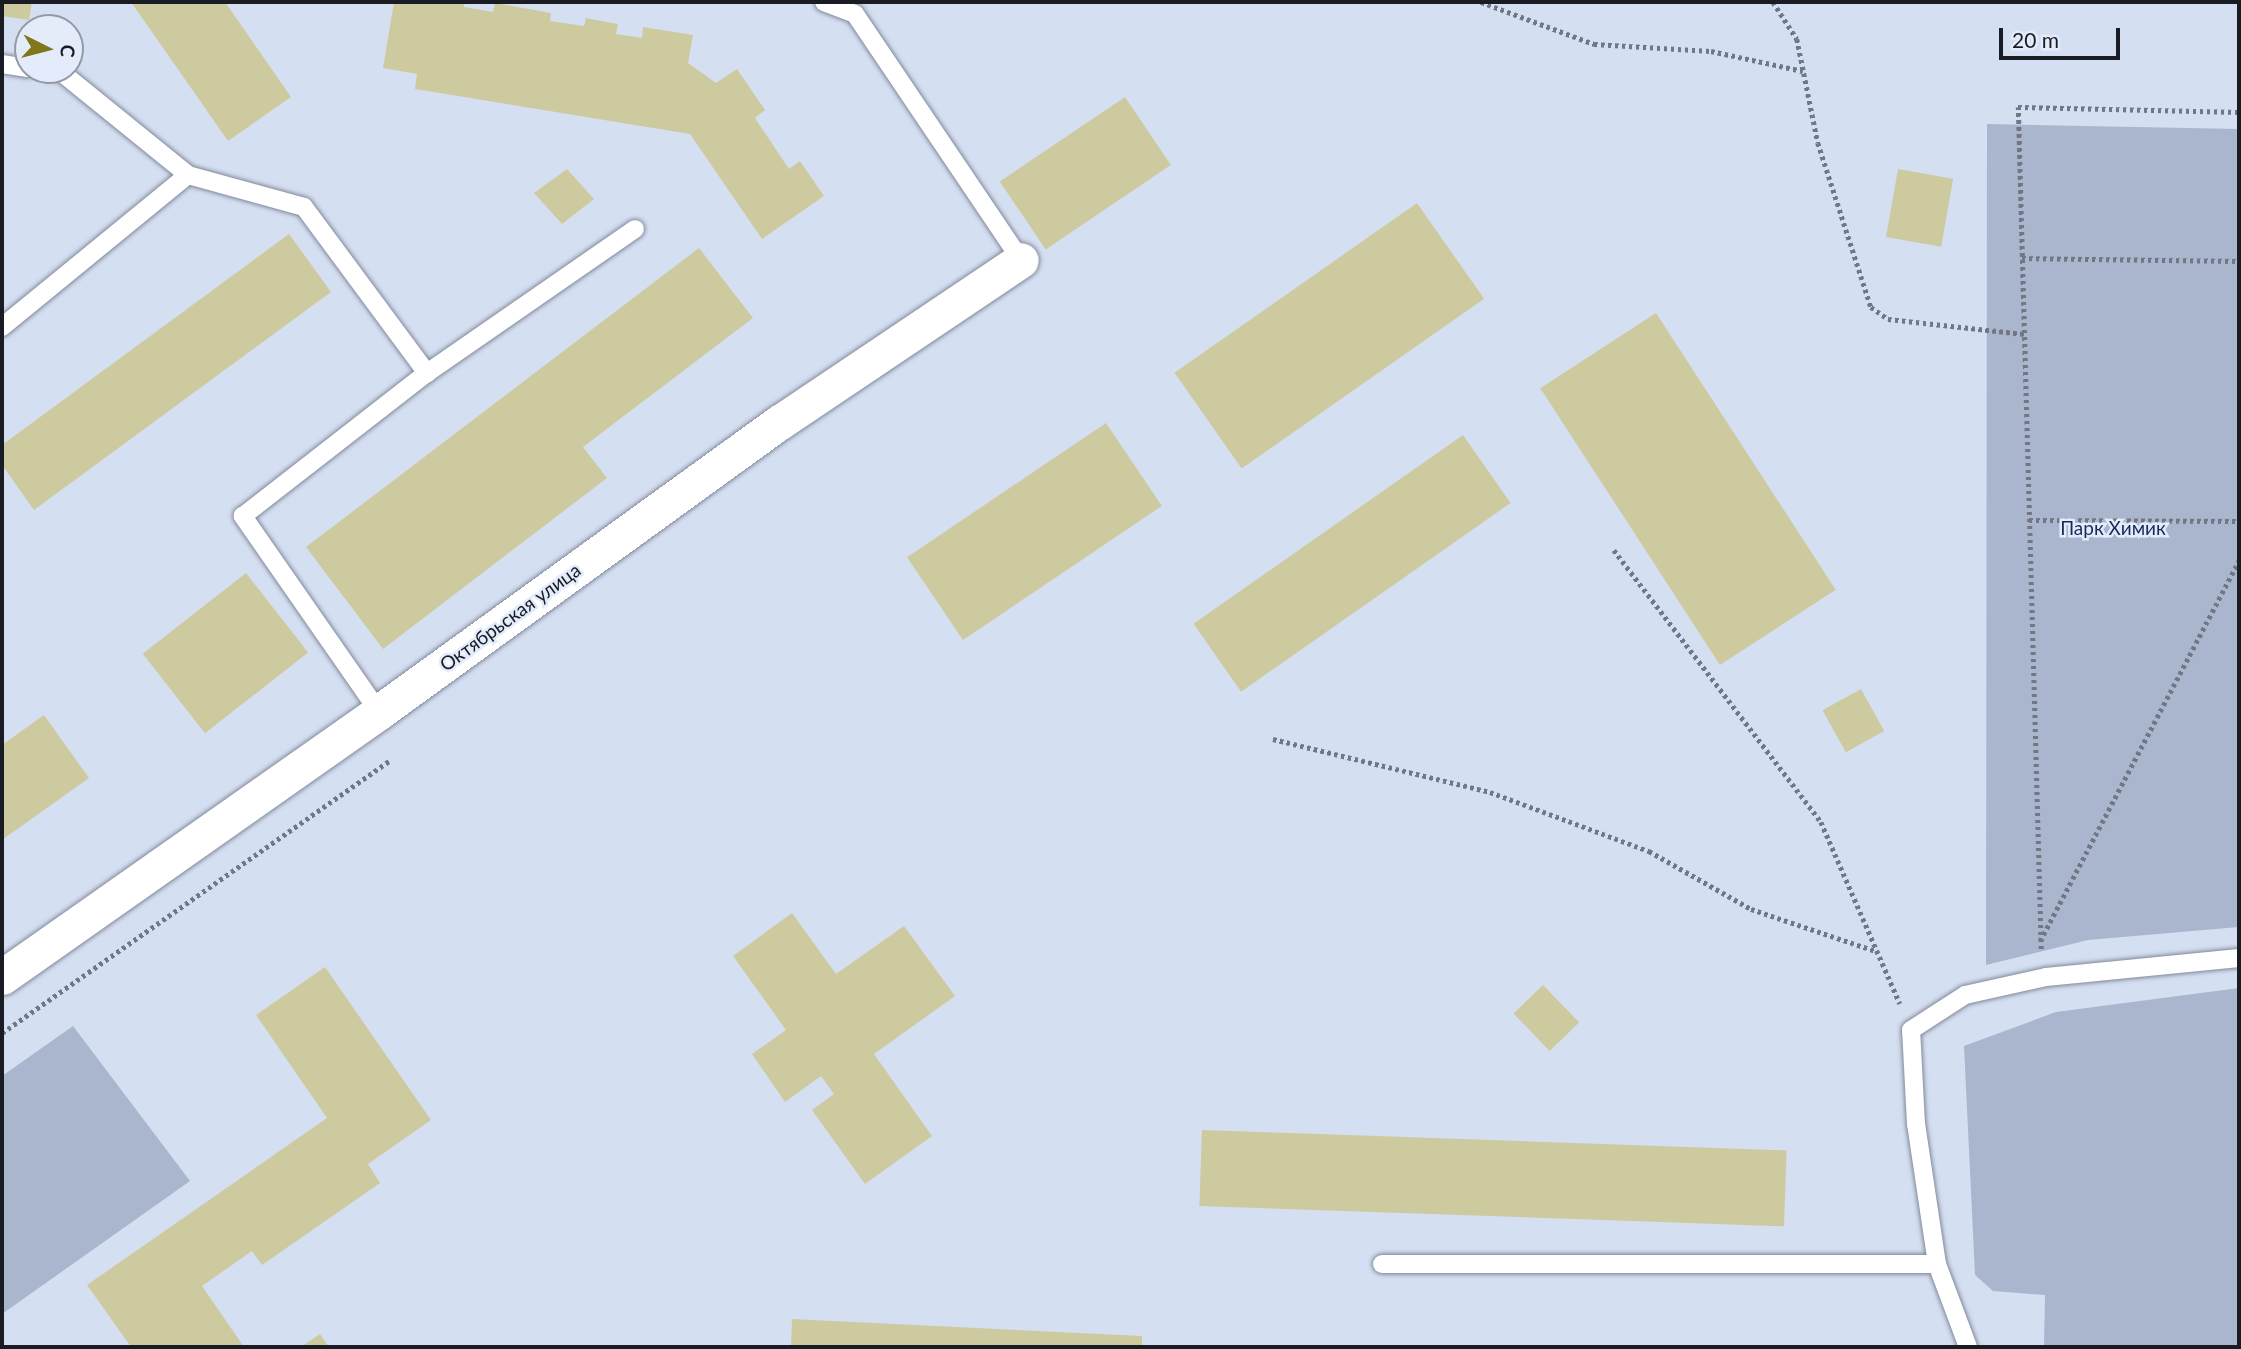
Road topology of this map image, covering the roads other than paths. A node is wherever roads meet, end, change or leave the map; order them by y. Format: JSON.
{"nodes":[{"id":1,"x":824,"y":2,"type":"edge"},
{"id":2,"x":76,"y":84,"type":"edge"},
{"id":3,"x":188,"y":174,"type":"junction"},
{"id":4,"x":635,"y":229,"type":"dead end"},
{"id":5,"x":1021,"y":260,"type":"joint"},
{"id":6,"x":2,"y":327,"type":"edge"},
{"id":7,"x":426,"y":373,"type":"junction"},
{"id":8,"x":379,"y":712,"type":"junction"},
{"id":9,"x":2239,"y":958,"type":"edge"},
{"id":10,"x":2,"y":977,"type":"edge"},
{"id":11,"x":1382,"y":1264,"type":"dead end"},
{"id":12,"x":1937,"y":1264,"type":"junction"},
{"id":13,"x":1968,"y":1347,"type":"edge"}],
"edges":[{"from":1,"to":5,"type":"lane"},
{"from":2,"to":3,"type":"lane"},
{"from":3,"to":6,"type":"lane"},
{"from":3,"to":7,"type":"lane"},
{"from":4,"to":7,"type":"lane"},
{"from":5,"to":8,"type":"street","name":"Октябрьская улица"},
{"from":7,"to":8,"type":"lane"},
{"from":8,"to":10,"type":"street","name":"Октябрьская улица"},
{"from":9,"to":12,"type":"lane"},
{"from":11,"to":12,"type":"lane"},
{"from":12,"to":13,"type":"lane"}]}
